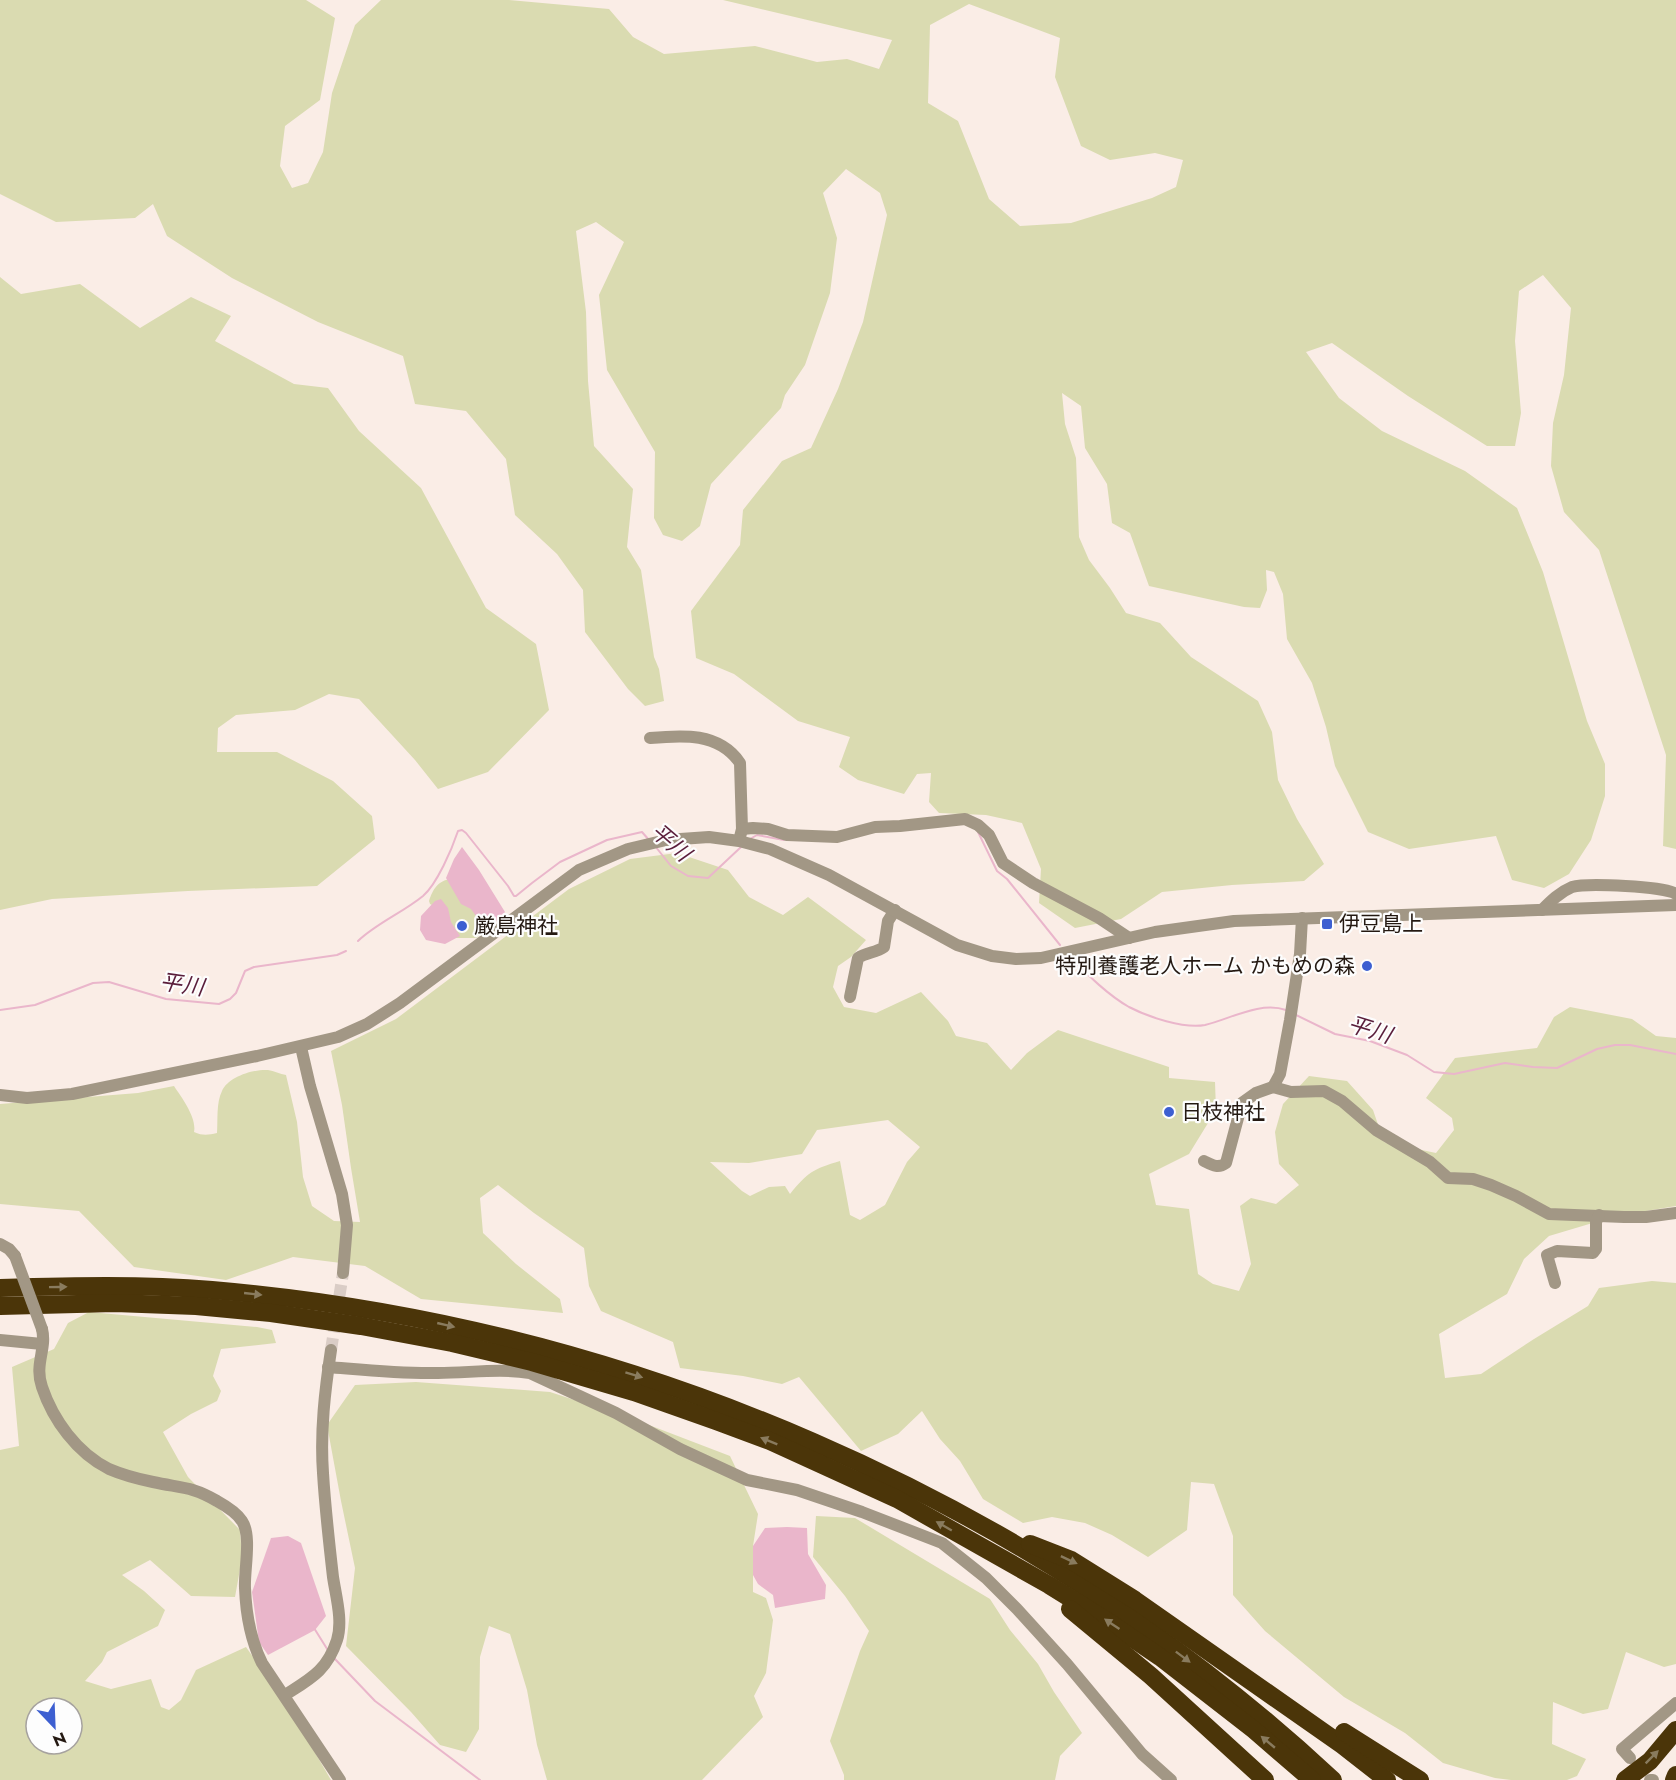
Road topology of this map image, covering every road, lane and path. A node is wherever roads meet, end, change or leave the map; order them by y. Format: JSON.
{"nodes":[{"id":1,"x":650,"y":738,"type":"dead end"},
{"id":2,"x":743,"y":839,"type":"junction"},
{"id":3,"x":1676,"y":894,"type":"edge"},
{"id":4,"x":1676,"y":905,"type":"edge"},
{"id":5,"x":895,"y":910,"type":"junction"},
{"id":6,"x":1542,"y":910,"type":"junction"},
{"id":7,"x":1302,"y":918,"type":"junction"},
{"id":8,"x":1129,"y":938,"type":"junction"},
{"id":9,"x":850,"y":997,"type":"dead end"},
{"id":10,"x":301,"y":1047,"type":"junction"},
{"id":11,"x":1273,"y":1087,"type":"junction"},
{"id":12,"x":0,"y":1095,"type":"edge"},
{"id":13,"x":1203,"y":1161,"type":"dead end"},
{"id":14,"x":1676,"y":1213,"type":"edge"},
{"id":15,"x":1599,"y":1215,"type":"junction"},
{"id":16,"x":0,"y":1244,"type":"edge"},
{"id":17,"x":343,"y":1272,"type":"tunnel mouth"},
{"id":18,"x":1556,"y":1283,"type":"dead end"},
{"id":19,"x":0,"y":1288,"type":"edge"},
{"id":20,"x":0,"y":1306,"type":"edge"},
{"id":21,"x":0,"y":1340,"type":"edge"},
{"id":22,"x":42,"y":1344,"type":"junction"},
{"id":23,"x":331,"y":1350,"type":"tunnel mouth"},
{"id":24,"x":328,"y":1367,"type":"junction"},
{"id":25,"x":902,"y":1482,"type":"junction"},
{"id":26,"x":1011,"y":1563,"type":"junction"},
{"id":27,"x":1135,"y":1600,"type":"junction"},
{"id":28,"x":285,"y":1695,"type":"junction"},
{"id":29,"x":1676,"y":1703,"type":"edge"},
{"id":30,"x":1676,"y":1730,"type":"edge"},
{"id":31,"x":1217,"y":1736,"type":"junction"},
{"id":32,"x":1629,"y":1758,"type":"dead end"},
{"id":33,"x":1676,"y":1775,"type":"edge"},
{"id":34,"x":340,"y":1780,"type":"edge"},
{"id":35,"x":1172,"y":1780,"type":"edge"},
{"id":36,"x":1254,"y":1780,"type":"edge"},
{"id":37,"x":1264,"y":1780,"type":"edge"},
{"id":38,"x":1312,"y":1780,"type":"edge"},
{"id":39,"x":1333,"y":1780,"type":"edge"},
{"id":40,"x":1387,"y":1780,"type":"edge"},
{"id":41,"x":1420,"y":1780,"type":"edge"},
{"id":42,"x":1624,"y":1780,"type":"edge"},
{"id":43,"x":1674,"y":1780,"type":"edge"}],
"edges":[{"from":1,"to":2,"type":"street"},
{"from":2,"to":5,"type":"street"},
{"from":2,"to":8,"type":"street"},
{"from":2,"to":10,"type":"street"},
{"from":3,"to":6,"type":"street"},
{"from":4,"to":6,"type":"street"},
{"from":5,"to":8,"type":"street"},
{"from":5,"to":9,"type":"street"},
{"from":6,"to":7,"type":"street"},
{"from":7,"to":8,"type":"street"},
{"from":7,"to":11,"type":"street"},
{"from":10,"to":12,"type":"street"},
{"from":10,"to":17,"type":"street"},
{"from":11,"to":13,"type":"street"},
{"from":11,"to":15,"type":"street"},
{"from":14,"to":15,"type":"street"},
{"from":15,"to":18,"type":"street"},
{"from":16,"to":22,"type":"street","bridge":true},
{"from":19,"to":25,"type":"highway","one_way":true},
{"from":26,"to":20,"type":"highway","one_way":true},
{"from":21,"to":22,"type":"street"},
{"from":22,"to":28,"type":"street"},
{"from":23,"to":24,"type":"street"},
{"from":24,"to":28,"type":"street"},
{"from":24,"to":35,"type":"street"},
{"from":25,"to":27,"type":"highway","one_way":true},
{"from":25,"to":39,"type":"highway","one_way":true},
{"from":26,"to":31,"type":"highway"},
{"from":38,"to":26,"type":"highway","one_way":true},
{"from":27,"to":40,"type":"highway"},
{"from":27,"to":41,"type":"highway"},
{"from":28,"to":34,"type":"street"},
{"from":29,"to":32,"type":"street"},
{"from":42,"to":30,"type":"highway","one_way":true},
{"from":31,"to":36,"type":"highway"},
{"from":31,"to":37,"type":"highway"},
{"from":33,"to":43,"type":"highway"}]}
